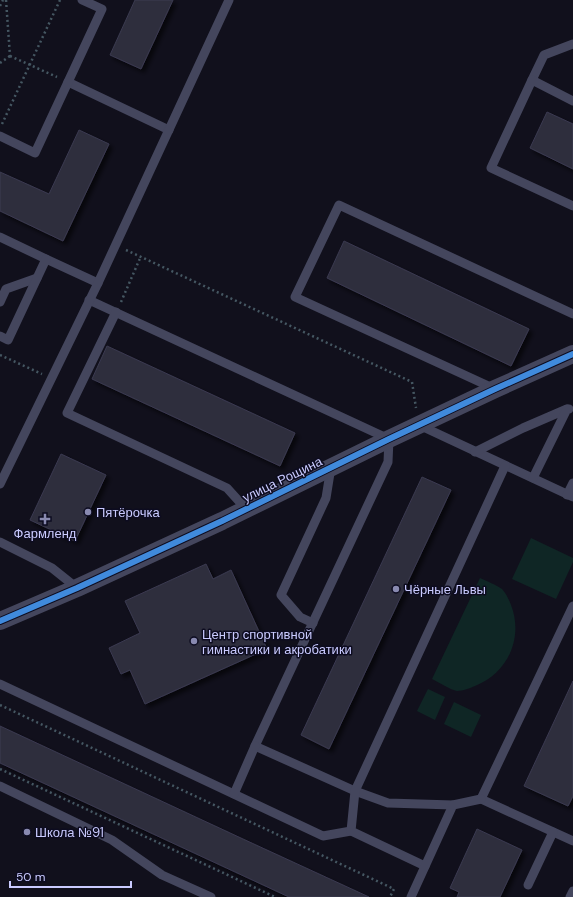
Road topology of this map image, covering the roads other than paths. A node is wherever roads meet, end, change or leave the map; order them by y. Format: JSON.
{"nodes":[{"id":1,"x":82,"y":0,"type":"edge"},
{"id":2,"x":229,"y":0,"type":"edge"},
{"id":3,"x":573,"y":44,"type":"edge"},
{"id":4,"x":532,"y":80,"type":"junction"},
{"id":5,"x":68,"y":82,"type":"junction"},
{"id":6,"x":573,"y":101,"type":"edge"},
{"id":7,"x":169,"y":130,"type":"junction"},
{"id":8,"x":0,"y":136,"type":"edge"},
{"id":9,"x":573,"y":206,"type":"edge"},
{"id":10,"x":0,"y":237,"type":"edge"},
{"id":11,"x":46,"y":259,"type":"junction"},
{"id":12,"x":37,"y":278,"type":"junction"},
{"id":13,"x":98,"y":282,"type":"junction"},
{"id":14,"x":89,"y":300,"type":"junction"},
{"id":15,"x":0,"y":302,"type":"edge"},
{"id":16,"x":116,"y":312,"type":"junction"},
{"id":17,"x":573,"y":314,"type":"edge"},
{"id":18,"x":0,"y":336,"type":"edge"},
{"id":19,"x":573,"y":354,"type":"edge"},
{"id":20,"x":495,"y":389,"type":"junction"},
{"id":21,"x":570,"y":409,"type":"edge"},
{"id":22,"x":419,"y":425,"type":"junction"},
{"id":23,"x":389,"y":439,"type":"junction"},
{"id":24,"x":475,"y":452,"type":"junction"},
{"id":25,"x":505,"y":466,"type":"junction"},
{"id":26,"x":331,"y":467,"type":"junction"},
{"id":27,"x":533,"y":478,"type":"junction"},
{"id":28,"x":573,"y":483,"type":"edge"},
{"id":29,"x":0,"y":484,"type":"edge"},
{"id":30,"x":570,"y":496,"type":"edge"},
{"id":31,"x":246,"y":509,"type":"junction"},
{"id":32,"x":0,"y":542,"type":"edge"},
{"id":33,"x":77,"y":588,"type":"junction"},
{"id":34,"x":573,"y":606,"type":"edge"},
{"id":35,"x":0,"y":621,"type":"edge"},
{"id":36,"x":313,"y":623,"type":"junction"},
{"id":37,"x":0,"y":684,"type":"edge"},
{"id":38,"x":255,"y":746,"type":"junction"},
{"id":39,"x":0,"y":786,"type":"edge"},
{"id":40,"x":355,"y":792,"type":"junction"},
{"id":41,"x":234,"y":794,"type":"junction"},
{"id":42,"x":480,"y":798,"type":"junction"},
{"id":43,"x":453,"y":805,"type":"junction"},
{"id":44,"x":351,"y":831,"type":"junction"},
{"id":45,"x":553,"y":832,"type":"junction"},
{"id":46,"x":573,"y":841,"type":"edge"},
{"id":47,"x":425,"y":866,"type":"junction"},
{"id":48,"x":528,"y":885,"type":"dead end"},
{"id":49,"x":573,"y":891,"type":"edge"},
{"id":50,"x":211,"y":897,"type":"edge"},
{"id":51,"x":410,"y":897,"type":"edge"},
{"id":52,"x":570,"y":897,"type":"edge"}],
"edges":[{"from":1,"to":5,"type":"lane"},
{"from":2,"to":7,"type":"lane"},
{"from":3,"to":4,"type":"lane"},
{"from":4,"to":6,"type":"lane"},
{"from":4,"to":9,"type":"lane"},
{"from":5,"to":7,"type":"lane"},
{"from":5,"to":8,"type":"lane"},
{"from":7,"to":13,"type":"lane"},
{"from":10,"to":11,"type":"lane"},
{"from":11,"to":12,"type":"lane"},
{"from":11,"to":13,"type":"lane"},
{"from":12,"to":15,"type":"lane"},
{"from":12,"to":18,"type":"lane"},
{"from":13,"to":14,"type":"lane"},
{"from":14,"to":16,"type":"lane"},
{"from":14,"to":29,"type":"lane"},
{"from":16,"to":23,"type":"lane"},
{"from":16,"to":31,"type":"lane"},
{"from":17,"to":20,"type":"lane"},
{"from":19,"to":20,"type":"street","name":"улица Рощина"},
{"from":20,"to":22,"type":"street","name":"улица Рощина"},
{"from":21,"to":24,"type":"lane"},
{"from":21,"to":27,"type":"lane"},
{"from":22,"to":23,"type":"street","name":"улица Рощина"},
{"from":22,"to":24,"type":"lane"},
{"from":23,"to":26,"type":"street","name":"улица Рощина"},
{"from":23,"to":36,"type":"lane"},
{"from":24,"to":25,"type":"lane"},
{"from":25,"to":27,"type":"lane"},
{"from":25,"to":40,"type":"lane"},
{"from":26,"to":31,"type":"street","name":"улица Рощина"},
{"from":26,"to":36,"type":"lane"},
{"from":27,"to":30,"type":"lane"},
{"from":28,"to":30,"type":"lane"},
{"from":31,"to":33,"type":"street","name":"улица Рощина"},
{"from":32,"to":33,"type":"lane"},
{"from":33,"to":35,"type":"street","name":"улица Рощина"},
{"from":34,"to":42,"type":"lane"},
{"from":36,"to":38,"type":"lane"},
{"from":37,"to":41,"type":"lane"},
{"from":38,"to":40,"type":"lane"},
{"from":38,"to":41,"type":"lane"},
{"from":39,"to":50,"type":"lane"},
{"from":40,"to":43,"type":"lane"},
{"from":40,"to":44,"type":"lane"},
{"from":41,"to":44,"type":"lane"},
{"from":42,"to":43,"type":"lane"},
{"from":42,"to":45,"type":"lane"},
{"from":43,"to":47,"type":"lane"},
{"from":44,"to":47,"type":"lane"},
{"from":45,"to":46,"type":"lane"},
{"from":45,"to":48,"type":"lane"},
{"from":47,"to":51,"type":"lane"},
{"from":49,"to":52,"type":"lane"}]}
